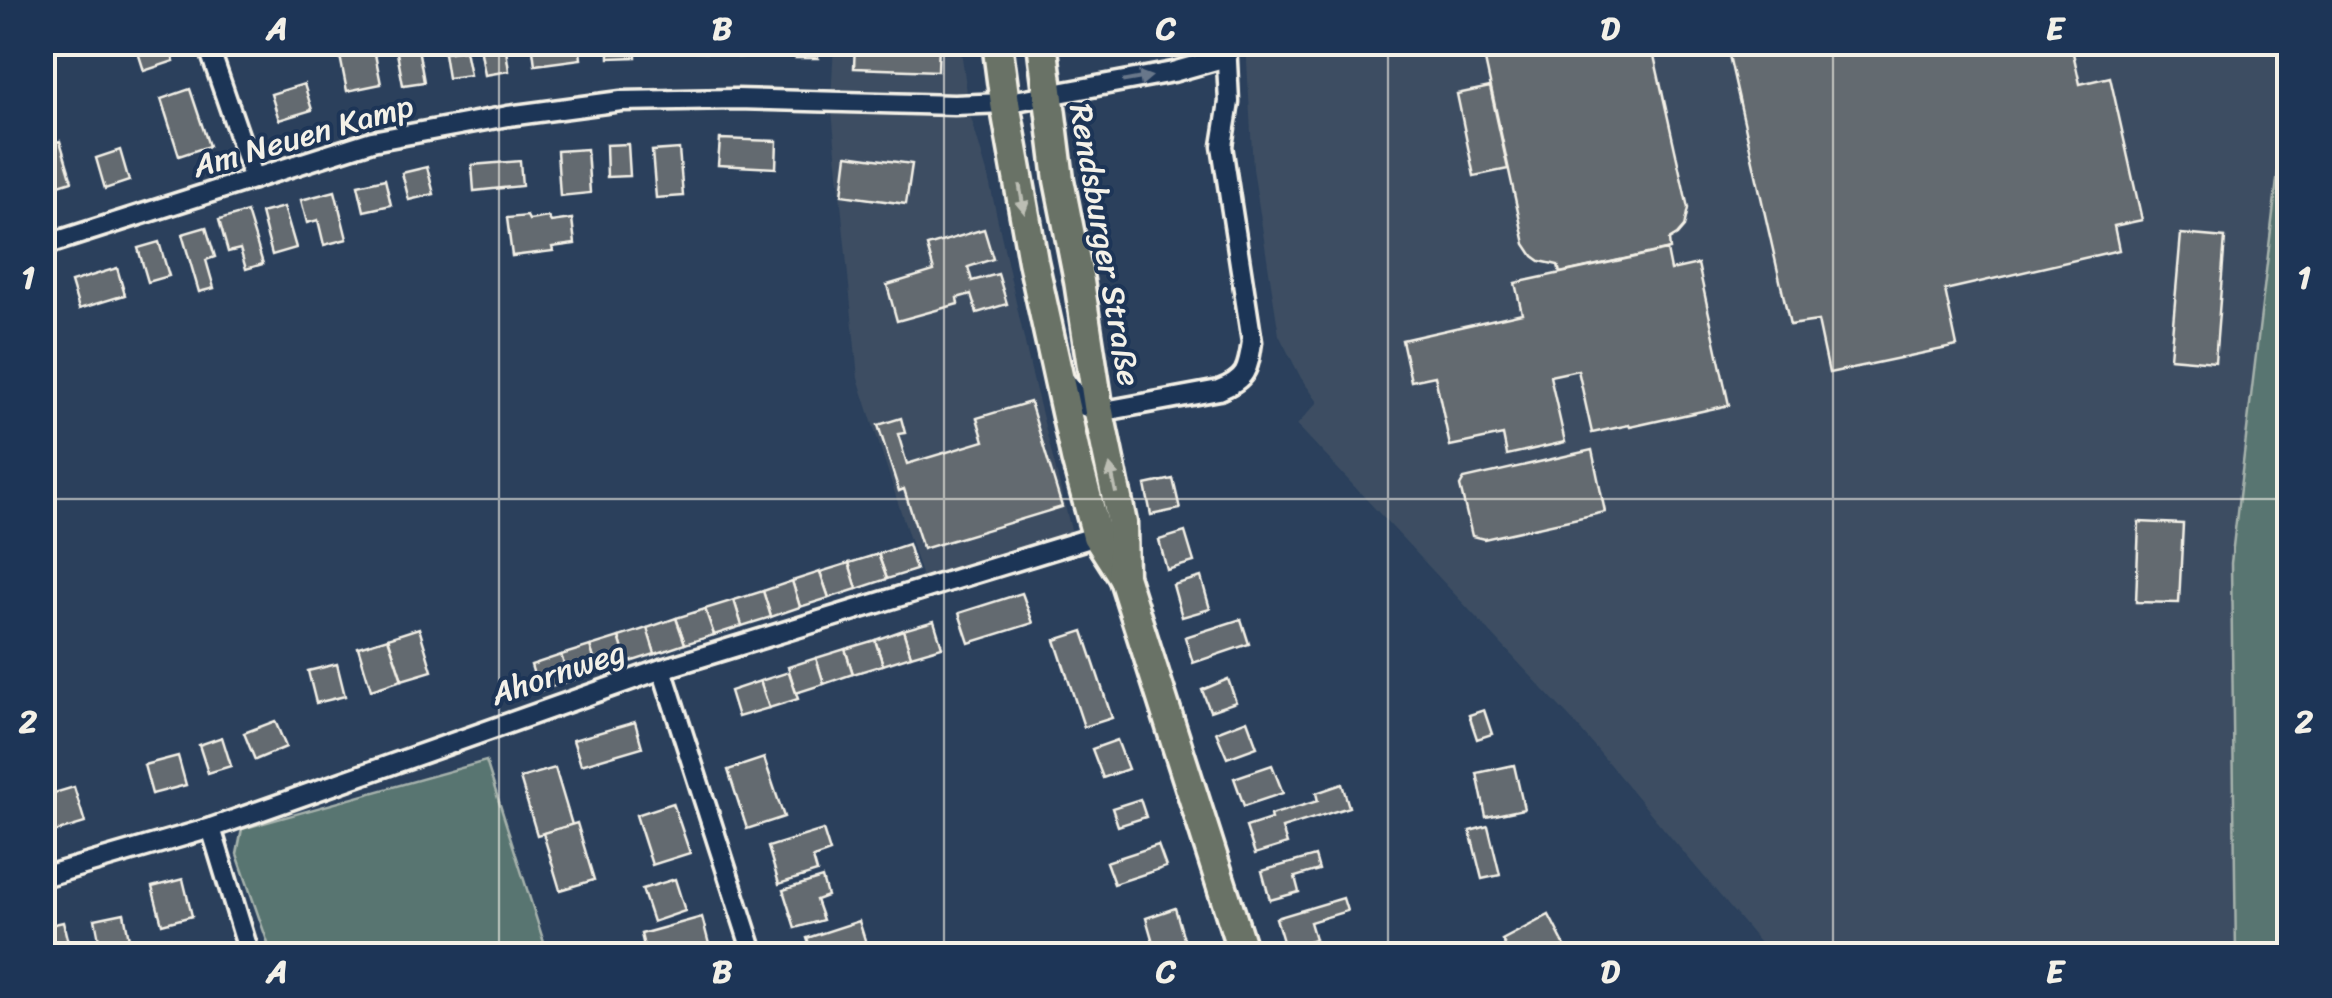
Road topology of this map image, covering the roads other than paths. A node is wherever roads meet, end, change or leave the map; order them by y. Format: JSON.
{"nodes":[{"id":1,"x":207,"y":42,"type":"edge"},
{"id":2,"x":997,"y":42,"type":"edge"},
{"id":3,"x":1042,"y":42,"type":"edge"},
{"id":4,"x":1226,"y":50,"type":"edge"},
{"id":5,"x":1047,"y":96,"type":"junction"},
{"id":6,"x":1005,"y":103,"type":"junction"},
{"id":7,"x":254,"y":179,"type":"junction"},
{"id":8,"x":42,"y":246,"type":"edge"},
{"id":9,"x":1055,"y":366,"type":"junction"},
{"id":10,"x":1100,"y":412,"type":"junction"},
{"id":11,"x":1076,"y":458,"type":"junction"},
{"id":12,"x":1097,"y":536,"type":"junction"},
{"id":13,"x":1123,"y":576,"type":"junction"},
{"id":14,"x":662,"y":668,"type":"junction"},
{"id":15,"x":210,"y":828,"type":"junction"},
{"id":16,"x":42,"y":877,"type":"edge"},
{"id":17,"x":250,"y":956,"type":"edge"},
{"id":18,"x":754,"y":956,"type":"edge"},
{"id":19,"x":1244,"y":956,"type":"edge"}],
"edges":[{"from":1,"to":7,"type":"street"},
{"from":2,"to":6,"type":"main road"},
{"from":3,"to":5,"type":"main road"},
{"from":5,"to":4,"type":"street","one_way":true},
{"from":4,"to":10,"type":"street"},
{"from":5,"to":6,"type":"street","name":"Rendsburger Straße"},
{"from":5,"to":10,"type":"main road","name":"Rendsburger Straße"},
{"from":6,"to":7,"type":"street","name":"Am Neuen Kamp"},
{"from":6,"to":9,"type":"main road","name":"Rendsburger Straße","one_way":true},
{"from":7,"to":8,"type":"street","name":"Am Neuen Kamp"},
{"from":9,"to":10,"type":"street","name":"Rendsburger Straße"},
{"from":9,"to":11,"type":"main road","name":"Rendsburger Straße"},
{"from":10,"to":11,"type":"street","name":"Rendsburger Straße"},
{"from":13,"to":10,"type":"main road","name":"Rendsburger Straße","one_way":true},
{"from":11,"to":12,"type":"main road","name":"Rendsburger Straße"},
{"from":12,"to":13,"type":"main road","name":"Rendsburger Straße"},
{"from":12,"to":14,"type":"street","name":"Ahornweg"},
{"from":13,"to":19,"type":"main road","name":"Rendsburger Straße"},
{"from":14,"to":15,"type":"street","name":"Ahornweg"},
{"from":14,"to":18,"type":"street"},
{"from":15,"to":16,"type":"street","name":"Ahornweg"},
{"from":15,"to":17,"type":"street"}]}
